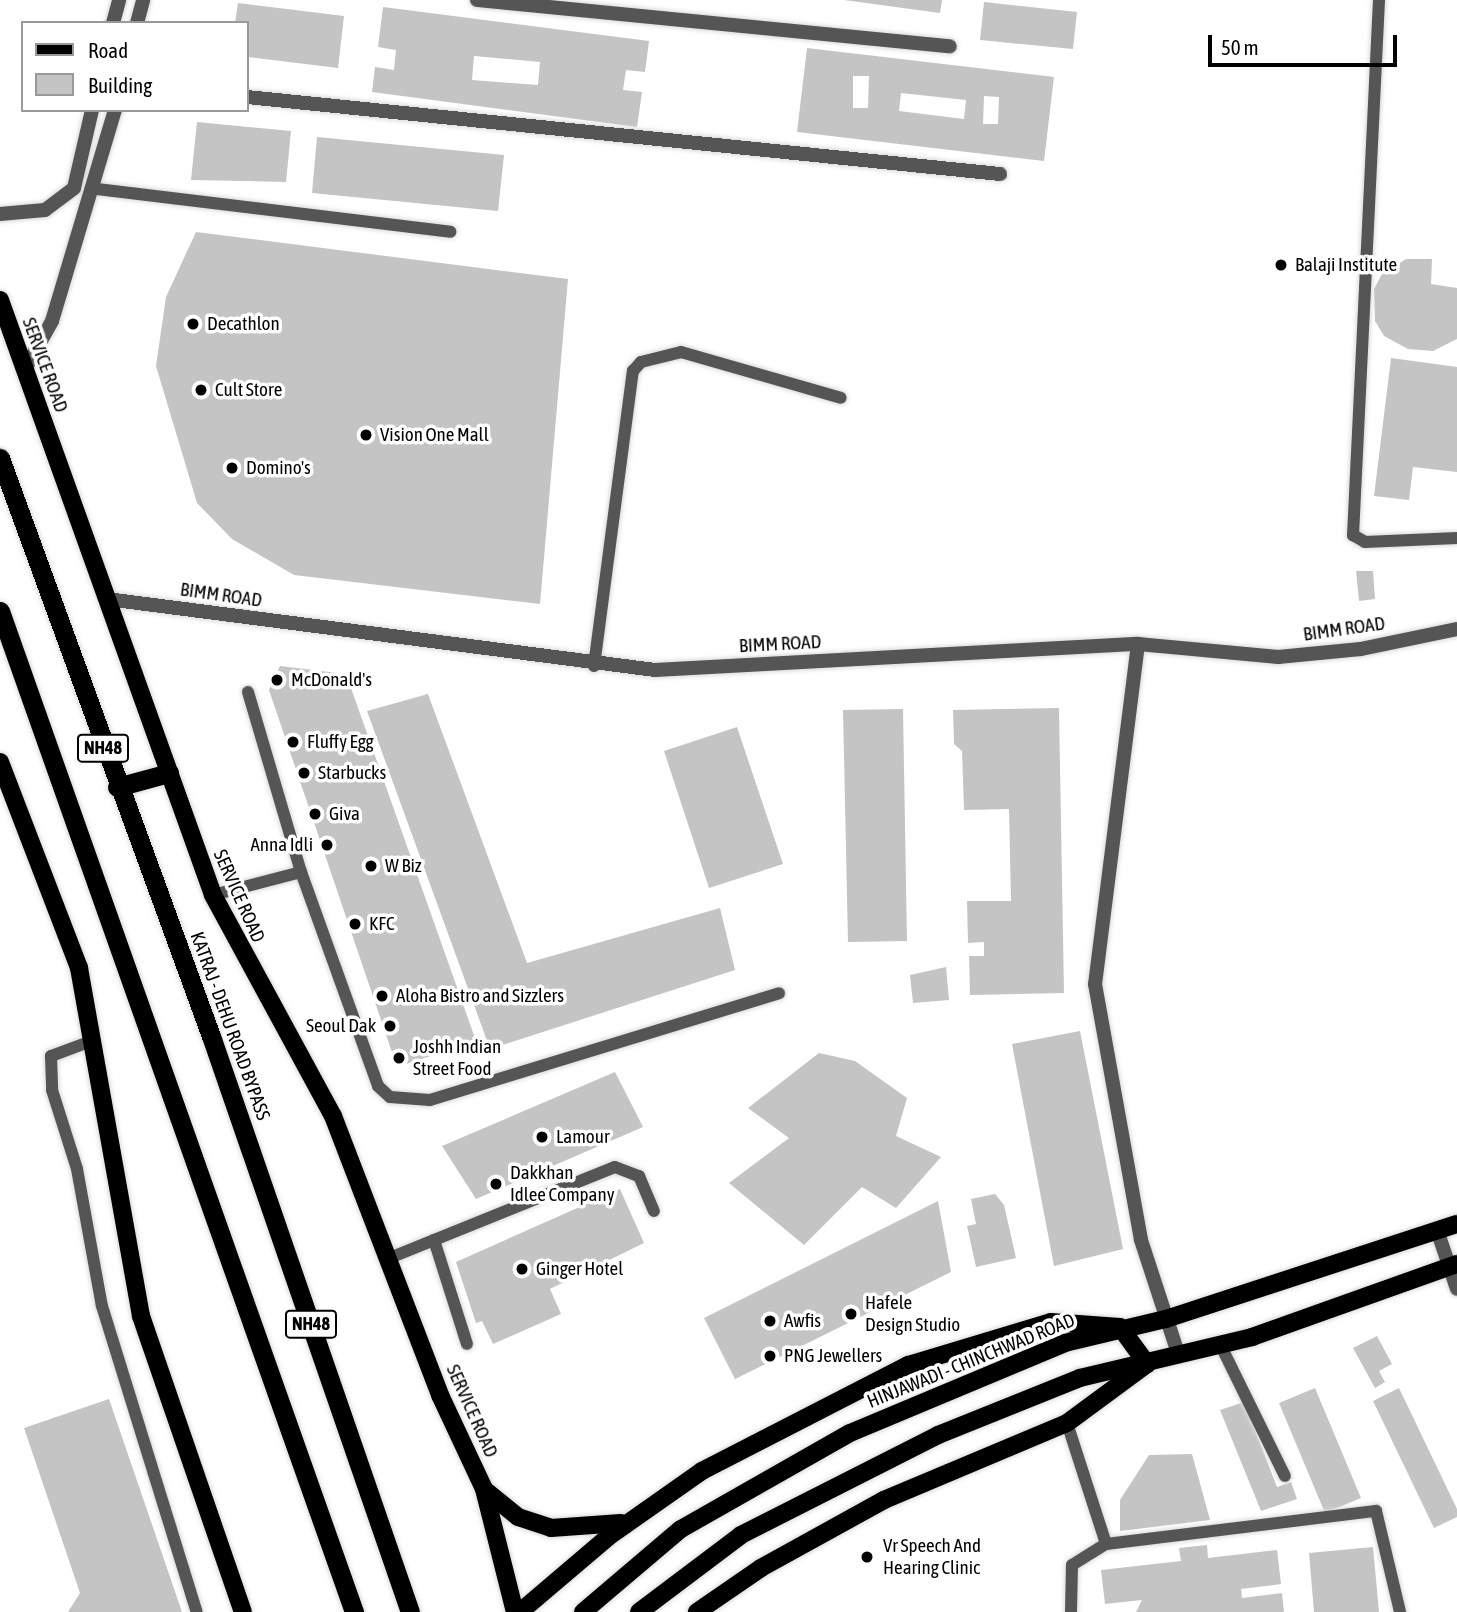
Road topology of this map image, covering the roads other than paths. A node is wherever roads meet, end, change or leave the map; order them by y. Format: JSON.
{"nodes":[{"id":1,"x":119,"y":0,"type":"edge"},
{"id":2,"x":143,"y":0,"type":"edge"},
{"id":3,"x":477,"y":0,"type":"edge"},
{"id":4,"x":1379,"y":0,"type":"edge"},
{"id":5,"x":114,"y":21,"type":"edge"},
{"id":6,"x":138,"y":21,"type":"edge"},
{"id":7,"x":950,"y":46,"type":"dead end"},
{"id":8,"x":248,"y":97,"type":"edge"},
{"id":9,"x":92,"y":112,"type":"edge"},
{"id":10,"x":115,"y":112,"type":"edge"},
{"id":11,"x":1000,"y":174,"type":"dead end"},
{"id":12,"x":74,"y":188,"type":"junction"},
{"id":13,"x":97,"y":189,"type":"junction"},
{"id":14,"x":0,"y":214,"type":"edge"},
{"id":15,"x":450,"y":232,"type":"dead end"},
{"id":16,"x":0,"y":300,"type":"edge"},
{"id":17,"x":25,"y":369,"type":"junction"},
{"id":18,"x":841,"y":398,"type":"dead end"},
{"id":19,"x":0,"y":458,"type":"edge"},
{"id":20,"x":1457,"y":538,"type":"edge"},
{"id":21,"x":107,"y":600,"type":"junction"},
{"id":22,"x":0,"y":611,"type":"edge"},
{"id":23,"x":1457,"y":629,"type":"edge"},
{"id":24,"x":1138,"y":644,"type":"junction"},
{"id":25,"x":593,"y":666,"type":"junction"},
{"id":26,"x":248,"y":692,"type":"dead end"},
{"id":27,"x":0,"y":762,"type":"edge"},
{"id":28,"x":169,"y":774,"type":"junction"},
{"id":29,"x":117,"y":787,"type":"junction"},
{"id":30,"x":301,"y":872,"type":"junction"},
{"id":31,"x":212,"y":895,"type":"junction"},
{"id":32,"x":779,"y":993,"type":"dead end"},
{"id":33,"x":94,"y":1040,"type":"junction"},
{"id":34,"x":654,"y":1211,"type":"dead end"},
{"id":35,"x":1457,"y":1224,"type":"edge"},
{"id":36,"x":1437,"y":1230,"type":"junction"},
{"id":37,"x":434,"y":1240,"type":"junction"},
{"id":38,"x":392,"y":1257,"type":"junction"},
{"id":39,"x":1452,"y":1266,"type":"edge"},
{"id":40,"x":1457,"y":1289,"type":"edge"},
{"id":41,"x":1166,"y":1318,"type":"junction"},
{"id":42,"x":1120,"y":1327,"type":"junction"},
{"id":43,"x":467,"y":1344,"type":"dead end"},
{"id":44,"x":1220,"y":1344,"type":"junction"},
{"id":45,"x":1178,"y":1353,"type":"junction"},
{"id":46,"x":1147,"y":1364,"type":"junction"},
{"id":47,"x":1067,"y":1423,"type":"junction"},
{"id":48,"x":1285,"y":1476,"type":"dead end"},
{"id":49,"x":484,"y":1489,"type":"junction"},
{"id":50,"x":630,"y":1520,"type":"junction"},
{"id":51,"x":1106,"y":1544,"type":"junction"},
{"id":52,"x":197,"y":1612,"type":"edge"},
{"id":53,"x":243,"y":1612,"type":"edge"},
{"id":54,"x":354,"y":1612,"type":"edge"},
{"id":55,"x":410,"y":1612,"type":"edge"},
{"id":56,"x":518,"y":1612,"type":"edge"},
{"id":57,"x":583,"y":1612,"type":"edge"},
{"id":58,"x":639,"y":1612,"type":"edge"},
{"id":59,"x":697,"y":1612,"type":"edge"},
{"id":60,"x":1071,"y":1612,"type":"edge"},
{"id":61,"x":1400,"y":1612,"type":"edge"}],
"edges":[{"from":1,"to":5,"type":"street"},
{"from":2,"to":6,"type":"street"},
{"from":3,"to":7,"type":"street"},
{"from":4,"to":20,"type":"lane"},
{"from":8,"to":11,"type":"street"},
{"from":9,"to":12,"type":"street"},
{"from":10,"to":13,"type":"street"},
{"from":12,"to":13,"type":"street"},
{"from":12,"to":14,"type":"street"},
{"from":13,"to":15,"type":"lane"},
{"from":13,"to":17,"type":"street"},
{"from":16,"to":17,"type":"main road","name":"SERVICE ROAD"},
{"from":17,"to":21,"type":"main road","name":"SERVICE ROAD"},
{"from":18,"to":25,"type":"lane"},
{"from":19,"to":29,"type":"highway","name":"KATRAJ - DEHU ROAD BYPASS","number":"NH48"},
{"from":21,"to":25,"type":"street","name":"BIMM ROAD"},
{"from":21,"to":28,"type":"main road","name":"SERVICE ROAD"},
{"from":22,"to":54,"type":"highway","number":"NH48"},
{"from":23,"to":24,"type":"street","name":"BIMM ROAD"},
{"from":24,"to":25,"type":"street","name":"BIMM ROAD"},
{"from":24,"to":41,"type":"street"},
{"from":26,"to":30,"type":"lane"},
{"from":27,"to":33,"type":"main road"},
{"from":28,"to":29,"type":"highway"},
{"from":28,"to":31,"type":"main road","name":"SERVICE ROAD"},
{"from":29,"to":55,"type":"highway","name":"KATRAJ - DEHU ROAD BYPASS","number":"NH48"},
{"from":30,"to":31,"type":"lane"},
{"from":30,"to":32,"type":"lane"},
{"from":31,"to":38,"type":"main road","name":"SERVICE ROAD"},
{"from":33,"to":52,"type":"lane"},
{"from":33,"to":53,"type":"main road"},
{"from":34,"to":37,"type":"lane"},
{"from":35,"to":36,"type":"main road","name":"HINJAWADI - CHINCHWAD ROAD"},
{"from":36,"to":39,"type":"street"},
{"from":36,"to":41,"type":"main road","name":"HINJAWADI - CHINCHWAD ROAD"},
{"from":37,"to":38,"type":"lane"},
{"from":37,"to":43,"type":"lane"},
{"from":38,"to":49,"type":"main road","name":"SERVICE ROAD"},
{"from":39,"to":40,"type":"street"},
{"from":39,"to":44,"type":"main road"},
{"from":41,"to":42,"type":"main road","name":"HINJAWADI - CHINCHWAD ROAD"},
{"from":41,"to":45,"type":"street"},
{"from":42,"to":46,"type":"main road"},
{"from":42,"to":50,"type":"main road"},
{"from":42,"to":57,"type":"main road","name":"HINJAWADI - CHINCHWAD ROAD"},
{"from":44,"to":45,"type":"main road"},
{"from":44,"to":48,"type":"lane"},
{"from":45,"to":46,"type":"main road"},
{"from":46,"to":47,"type":"main road"},
{"from":46,"to":58,"type":"main road"},
{"from":47,"to":51,"type":"lane"},
{"from":47,"to":59,"type":"main road"},
{"from":49,"to":50,"type":"main road"},
{"from":49,"to":56,"type":"main road"},
{"from":50,"to":56,"type":"main road"},
{"from":51,"to":60,"type":"lane"},
{"from":51,"to":61,"type":"lane"}]}
